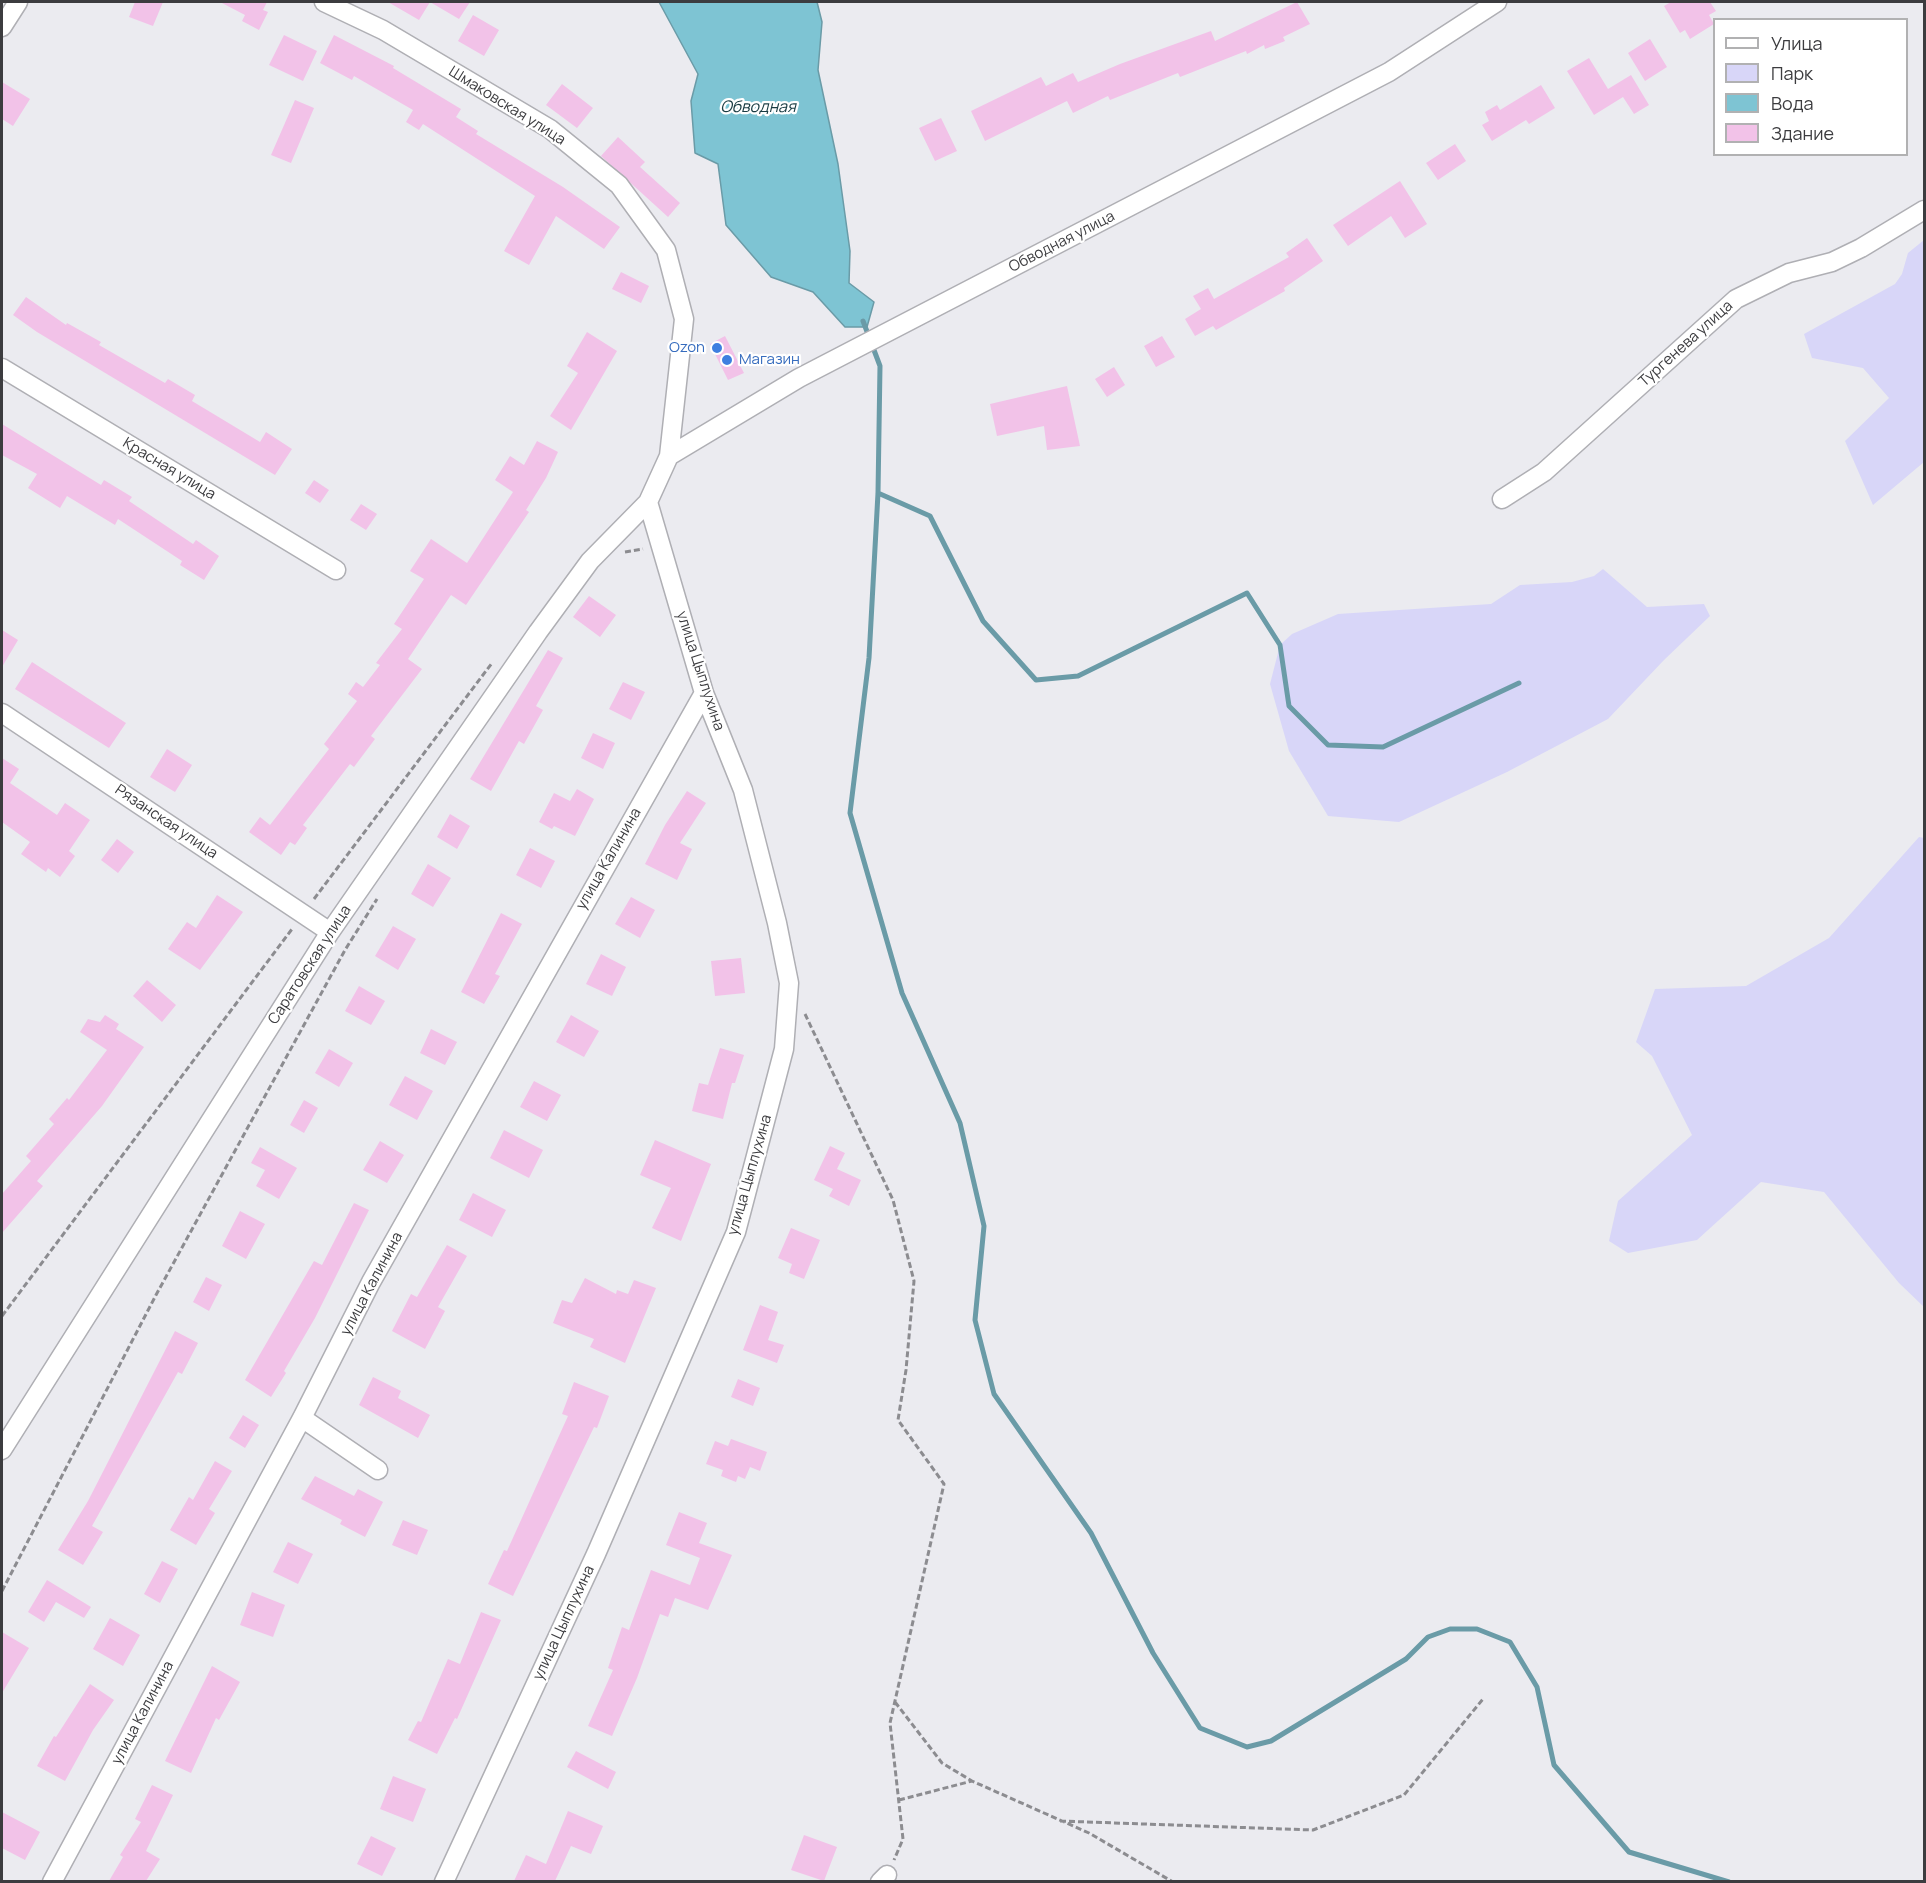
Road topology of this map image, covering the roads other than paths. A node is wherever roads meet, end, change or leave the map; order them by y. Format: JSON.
{"nodes":[{"id":1,"x":18,"y":2,"type":"edge"},
{"id":2,"x":324,"y":2,"type":"edge"},
{"id":3,"x":1497,"y":2,"type":"edge"},
{"id":4,"x":2,"y":27,"type":"edge"},
{"id":5,"x":1924,"y":210,"type":"edge"},
{"id":6,"x":2,"y":368,"type":"edge"},
{"id":7,"x":669,"y":456,"type":"junction"},
{"id":8,"x":1502,"y":499,"type":"dead end"},
{"id":9,"x":648,"y":502,"type":"junction"},
{"id":10,"x":336,"y":570,"type":"dead end"},
{"id":11,"x":704,"y":693,"type":"junction"},
{"id":12,"x":2,"y":713,"type":"edge"},
{"id":13,"x":330,"y":932,"type":"junction"},
{"id":14,"x":302,"y":1418,"type":"junction"},
{"id":15,"x":2,"y":1450,"type":"edge"},
{"id":16,"x":378,"y":1470,"type":"dead end"},
{"id":17,"x":52,"y":1881,"type":"edge"},
{"id":18,"x":444,"y":1881,"type":"edge"}],
"edges":[{"from":1,"to":4,"type":"street"},
{"from":2,"to":7,"type":"street","name":"Шмаковская улица"},
{"from":3,"to":7,"type":"street","name":"Обводная улица"},
{"from":5,"to":8,"type":"street","name":"Тургенева улица"},
{"from":6,"to":10,"type":"street","name":"Красная улица"},
{"from":7,"to":9,"type":"street"},
{"from":9,"to":11,"type":"street","name":"улица Цыплухина"},
{"from":9,"to":13,"type":"street","name":"Саратовская улица"},
{"from":11,"to":14,"type":"street","name":"улица Калинина"},
{"from":11,"to":18,"type":"street","name":"улица Цыплухина"},
{"from":12,"to":13,"type":"street","name":"Рязанская улица"},
{"from":13,"to":15,"type":"street","name":"Саратовская улица"},
{"from":14,"to":16,"type":"street"},
{"from":14,"to":17,"type":"street","name":"улица Калинина"}]}
